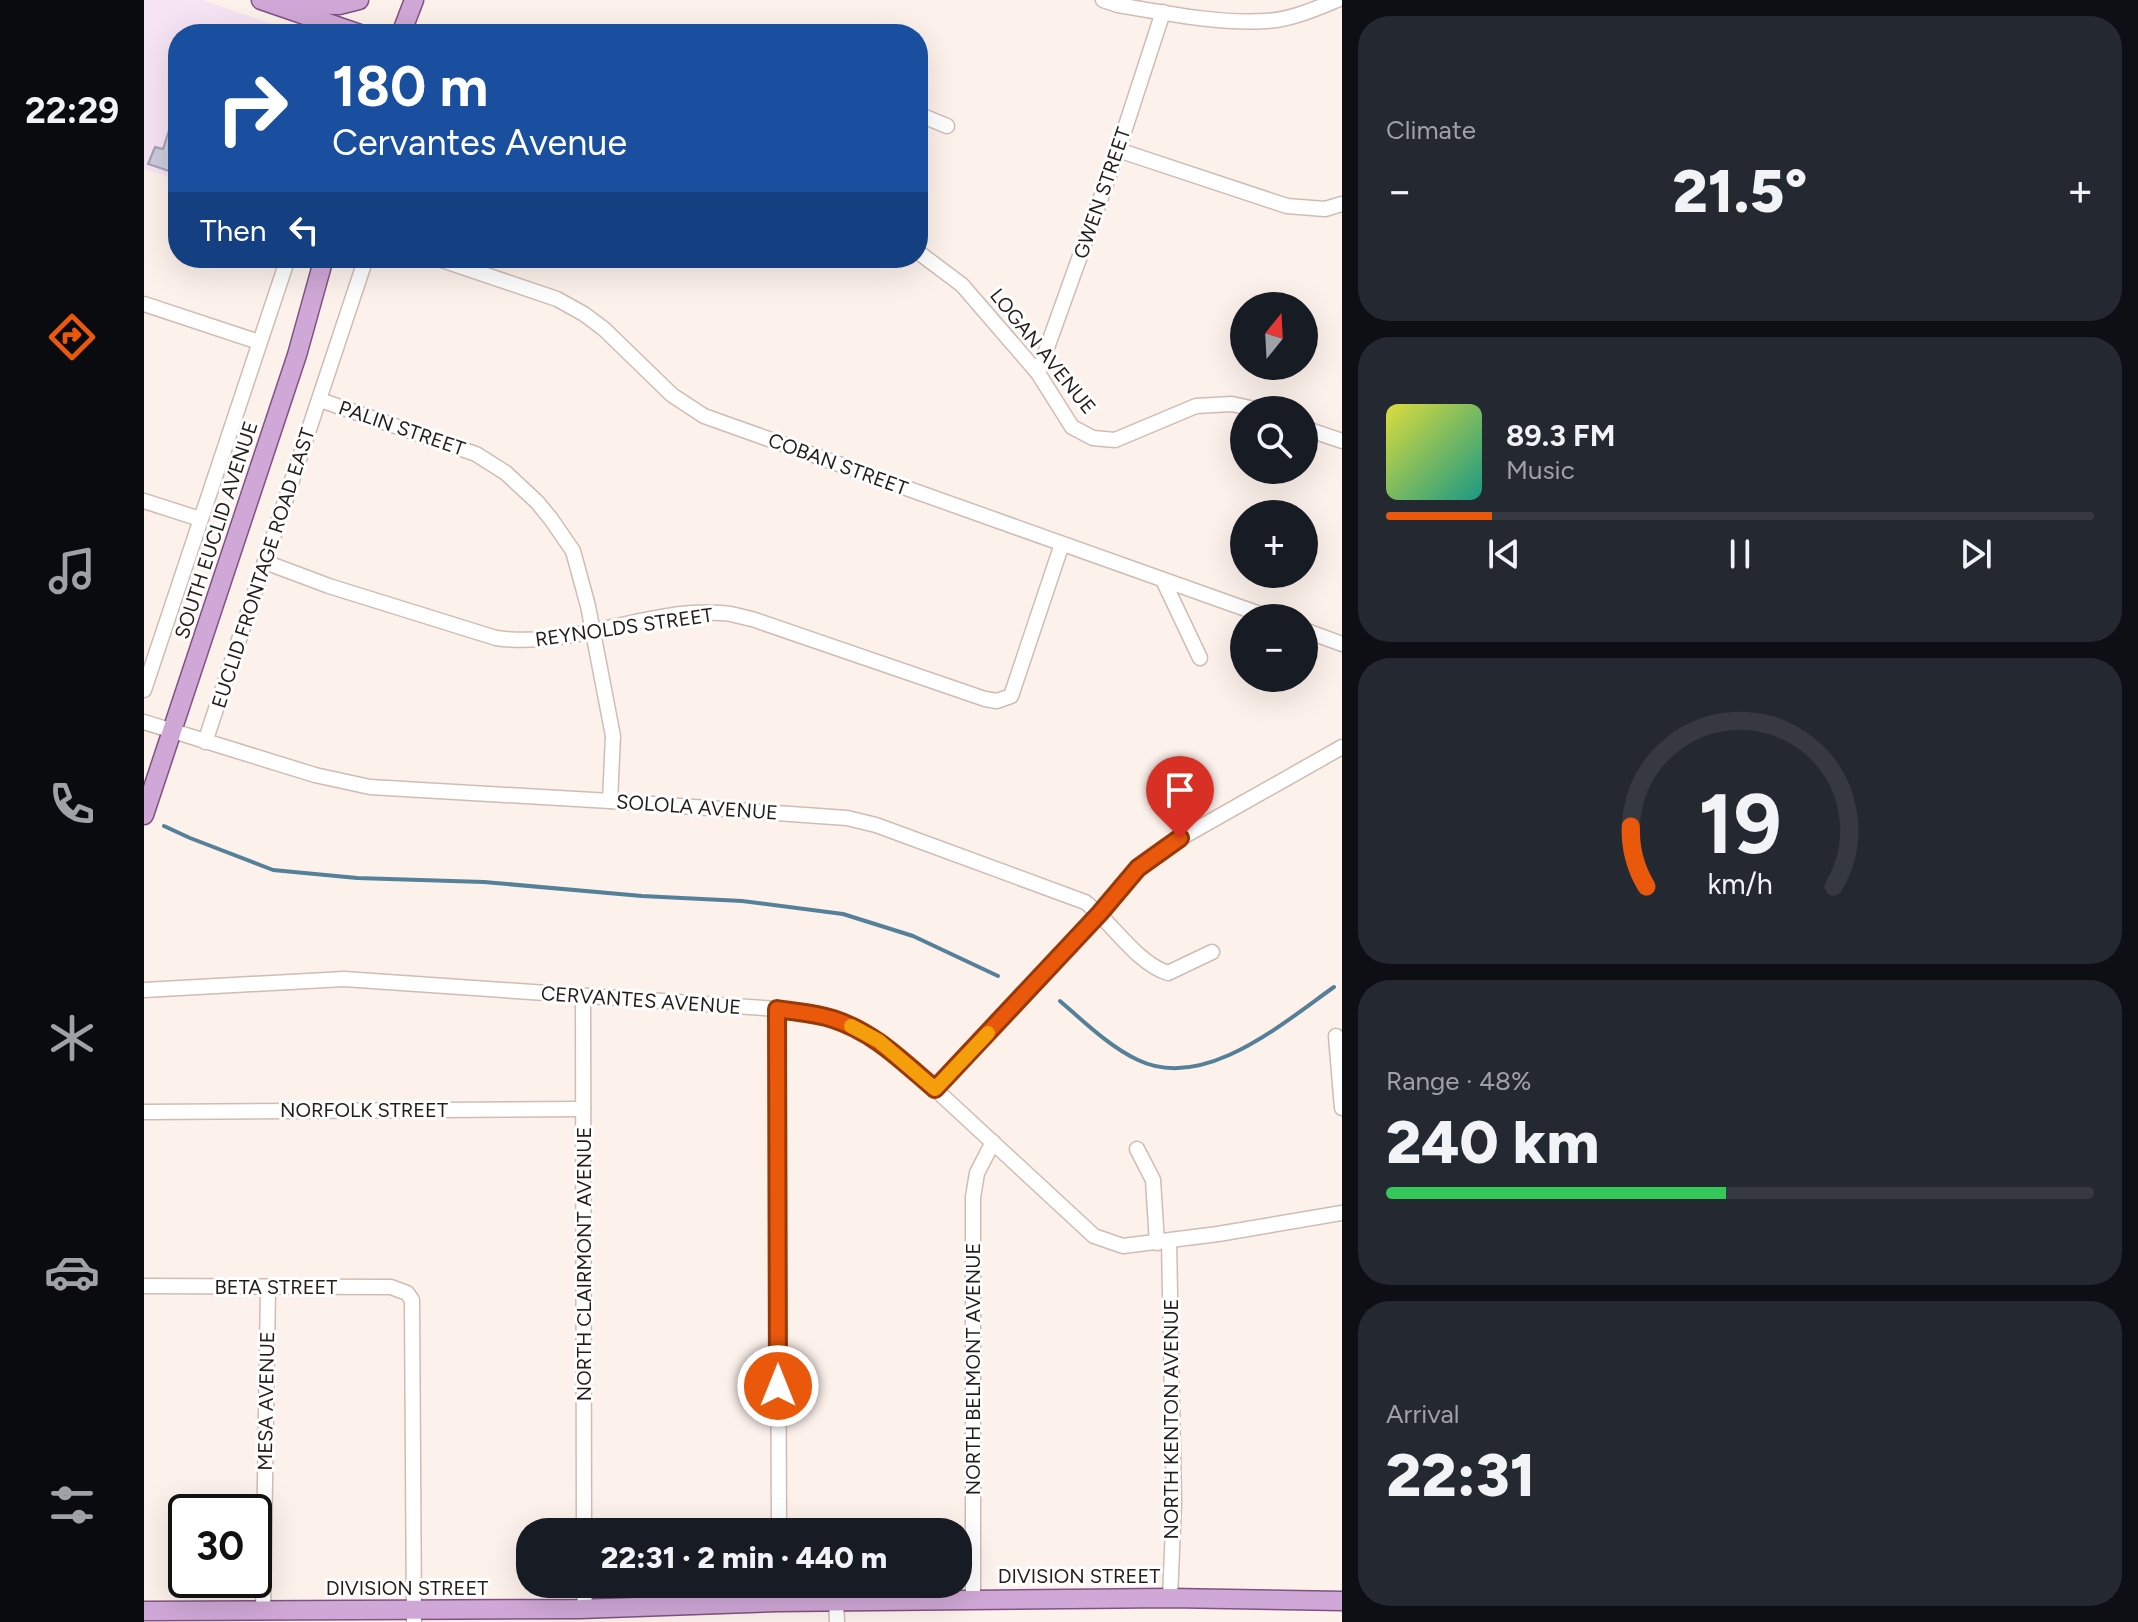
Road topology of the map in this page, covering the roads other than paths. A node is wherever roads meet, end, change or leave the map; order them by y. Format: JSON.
{"nodes":[{"id":1,"x":359,"y":0,"type":"edge"},
{"id":2,"x":414,"y":0,"type":"edge"},
{"id":3,"x":1103,"y":0,"type":"edge"},
{"id":4,"x":1337,"y":0,"type":"edge"},
{"id":5,"x":266,"y":2,"type":"edge"},
{"id":6,"x":1163,"y":12,"type":"junction"},
{"id":7,"x":331,"y":24,"type":"edge"},
{"id":8,"x":405,"y":24,"type":"edge"},
{"id":9,"x":928,"y":118,"type":"edge"},
{"id":10,"x":947,"y":126,"type":"dead end"},
{"id":11,"x":1118,"y":150,"type":"junction"},
{"id":12,"x":1342,"y":204,"type":"edge"},
{"id":13,"x":928,"y":260,"type":"edge"},
{"id":14,"x":285,"y":268,"type":"edge"},
{"id":15,"x":321,"y":268,"type":"edge"},
{"id":16,"x":363,"y":268,"type":"edge"},
{"id":17,"x":466,"y":268,"type":"edge"},
{"id":18,"x":144,"y":304,"type":"edge"},
{"id":19,"x":259,"y":342,"type":"junction"},
{"id":20,"x":1038,"y":373,"type":"junction"},
{"id":21,"x":320,"y":400,"type":"junction"},
{"id":22,"x":1230,"y":404,"type":"edge"},
{"id":23,"x":1318,"y":433,"type":"edge"},
{"id":24,"x":1342,"y":441,"type":"edge"},
{"id":25,"x":144,"y":501,"type":"edge"},
{"id":26,"x":200,"y":519,"type":"junction"},
{"id":27,"x":1062,"y":544,"type":"junction"},
{"id":28,"x":265,"y":562,"type":"junction"},
{"id":29,"x":1163,"y":580,"type":"junction"},
{"id":30,"x":1231,"y":604,"type":"edge"},
{"id":31,"x":593,"y":630,"type":"junction"},
{"id":32,"x":1318,"y":635,"type":"edge"},
{"id":33,"x":1342,"y":644,"type":"edge"},
{"id":34,"x":1200,"y":658,"type":"dead end"},
{"id":35,"x":144,"y":690,"type":"edge"},
{"id":36,"x":144,"y":722,"type":"edge"},
{"id":37,"x":173,"y":732,"type":"junction"},
{"id":38,"x":205,"y":742,"type":"junction"},
{"id":39,"x":1342,"y":747,"type":"edge"},
{"id":40,"x":610,"y":801,"type":"junction"},
{"id":41,"x":144,"y":815,"type":"edge"},
{"id":42,"x":1100,"y":913,"type":"junction"},
{"id":43,"x":1212,"y":952,"type":"dead end"},
{"id":44,"x":144,"y":990,"type":"edge"},
{"id":45,"x":583,"y":996,"type":"junction"},
{"id":46,"x":777,"y":1009,"type":"junction"},
{"id":47,"x":1336,"y":1036,"type":"dead end"},
{"id":48,"x":935,"y":1089,"type":"junction"},
{"id":49,"x":1342,"y":1108,"type":"edge"},
{"id":50,"x":583,"y":1109,"type":"junction"},
{"id":51,"x":144,"y":1112,"type":"edge"},
{"id":52,"x":993,"y":1142,"type":"junction"},
{"id":53,"x":1137,"y":1149,"type":"dead end"},
{"id":54,"x":1342,"y":1213,"type":"edge"},
{"id":55,"x":1163,"y":1242,"type":"junction"},
{"id":56,"x":144,"y":1286,"type":"edge"},
{"id":57,"x":268,"y":1287,"type":"junction"},
{"id":58,"x":584,"y":1518,"type":"edge"},
{"id":59,"x":779,"y":1518,"type":"edge"},
{"id":60,"x":585,"y":1598,"type":"edge"},
{"id":61,"x":718,"y":1598,"type":"edge"},
{"id":62,"x":814,"y":1598,"type":"edge"},
{"id":63,"x":1170,"y":1598,"type":"junction"},
{"id":64,"x":973,"y":1599,"type":"junction"},
{"id":65,"x":836,"y":1601,"type":"junction"},
{"id":66,"x":1342,"y":1601,"type":"edge"},
{"id":67,"x":585,"y":1609,"type":"junction"},
{"id":68,"x":144,"y":1611,"type":"edge"},
{"id":69,"x":263,"y":1611,"type":"junction"},
{"id":70,"x":414,"y":1616,"type":"edge"},
{"id":71,"x":837,"y":1622,"type":"edge"}],
"edges":[{"from":1,"to":5,"type":"main road"},
{"from":2,"to":8,"type":"main road"},
{"from":3,"to":6,"type":"street"},
{"from":4,"to":6,"type":"street"},
{"from":5,"to":7,"type":"main road"},
{"from":6,"to":11,"type":"street","name":"GWEN STREET"},
{"from":9,"to":10,"type":"street"},
{"from":11,"to":12,"type":"street"},
{"from":11,"to":20,"type":"street","name":"GWEN STREET"},
{"from":13,"to":20,"type":"street","name":"LOGAN AVENUE"},
{"from":14,"to":19,"type":"street"},
{"from":15,"to":37,"type":"main road","name":"SOUTH EUCLID AVENUE"},
{"from":16,"to":21,"type":"street","name":"EUCLID FRONTAGE ROAD EAST"},
{"from":17,"to":27,"type":"street","name":"COBAN STREET"},
{"from":18,"to":19,"type":"street"},
{"from":19,"to":26,"type":"street"},
{"from":20,"to":22,"type":"street","name":"LOGAN AVENUE"},
{"from":21,"to":28,"type":"street","name":"EUCLID FRONTAGE ROAD EAST"},
{"from":21,"to":31,"type":"street","name":"PALIN STREET"},
{"from":23,"to":24,"type":"street"},
{"from":25,"to":26,"type":"street"},
{"from":26,"to":35,"type":"street"},
{"from":27,"to":29,"type":"street","name":"COBAN STREET"},
{"from":27,"to":31,"type":"street","name":"REYNOLDS STREET"},
{"from":28,"to":31,"type":"street","name":"REYNOLDS STREET"},
{"from":28,"to":38,"type":"street","name":"EUCLID FRONTAGE ROAD EAST"},
{"from":29,"to":30,"type":"street","name":"COBAN STREET"},
{"from":29,"to":34,"type":"street"},
{"from":31,"to":40,"type":"street","name":"PALIN STREET"},
{"from":32,"to":33,"type":"street"},
{"from":36,"to":37,"type":"street","name":"SOLOLA AVENUE"},
{"from":37,"to":38,"type":"street","name":"SOLOLA AVENUE"},
{"from":37,"to":41,"type":"main road","name":"SOUTH EUCLID AVENUE"},
{"from":38,"to":40,"type":"street","name":"SOLOLA AVENUE"},
{"from":39,"to":42,"type":"street"},
{"from":40,"to":42,"type":"street","name":"SOLOLA AVENUE"},
{"from":42,"to":43,"type":"street","name":"SOLOLA AVENUE"},
{"from":42,"to":48,"type":"street"},
{"from":44,"to":45,"type":"street","name":"CERVANTES AVENUE"},
{"from":45,"to":46,"type":"street","name":"CERVANTES AVENUE"},
{"from":45,"to":50,"type":"street","name":"NORTH CLAIRMONT AVENUE"},
{"from":46,"to":48,"type":"street","name":"CERVANTES AVENUE"},
{"from":46,"to":59,"type":"street"},
{"from":47,"to":49,"type":"street"},
{"from":48,"to":52,"type":"street","name":"CERVANTES AVENUE"},
{"from":50,"to":51,"type":"street","name":"NORFOLK STREET"},
{"from":50,"to":58,"type":"street","name":"NORTH CLAIRMONT AVENUE"},
{"from":52,"to":55,"type":"street","name":"CERVANTES AVENUE"},
{"from":52,"to":64,"type":"street","name":"NORTH BELMONT AVENUE"},
{"from":53,"to":55,"type":"street","name":"NORTH KENTON AVENUE"},
{"from":54,"to":55,"type":"street","name":"CERVANTES AVENUE"},
{"from":55,"to":63,"type":"street","name":"NORTH KENTON AVENUE"},
{"from":56,"to":57,"type":"street","name":"BETA STREET"},
{"from":57,"to":69,"type":"street","name":"MESA AVENUE"},
{"from":57,"to":70,"type":"street","name":"BETA STREET"},
{"from":60,"to":67,"type":"street"},
{"from":61,"to":67,"type":"main road","name":"DIVISION STREET"},
{"from":62,"to":65,"type":"main road","name":"DIVISION STREET"},
{"from":63,"to":64,"type":"main road","name":"DIVISION STREET"},
{"from":63,"to":66,"type":"main road","name":"DIVISION STREET"},
{"from":64,"to":65,"type":"main road","name":"DIVISION STREET"},
{"from":65,"to":71,"type":"street"},
{"from":67,"to":70,"type":"main road","name":"DIVISION STREET"},
{"from":68,"to":69,"type":"main road","name":"DIVISION STREET"},
{"from":69,"to":70,"type":"main road","name":"DIVISION STREET"}]}
